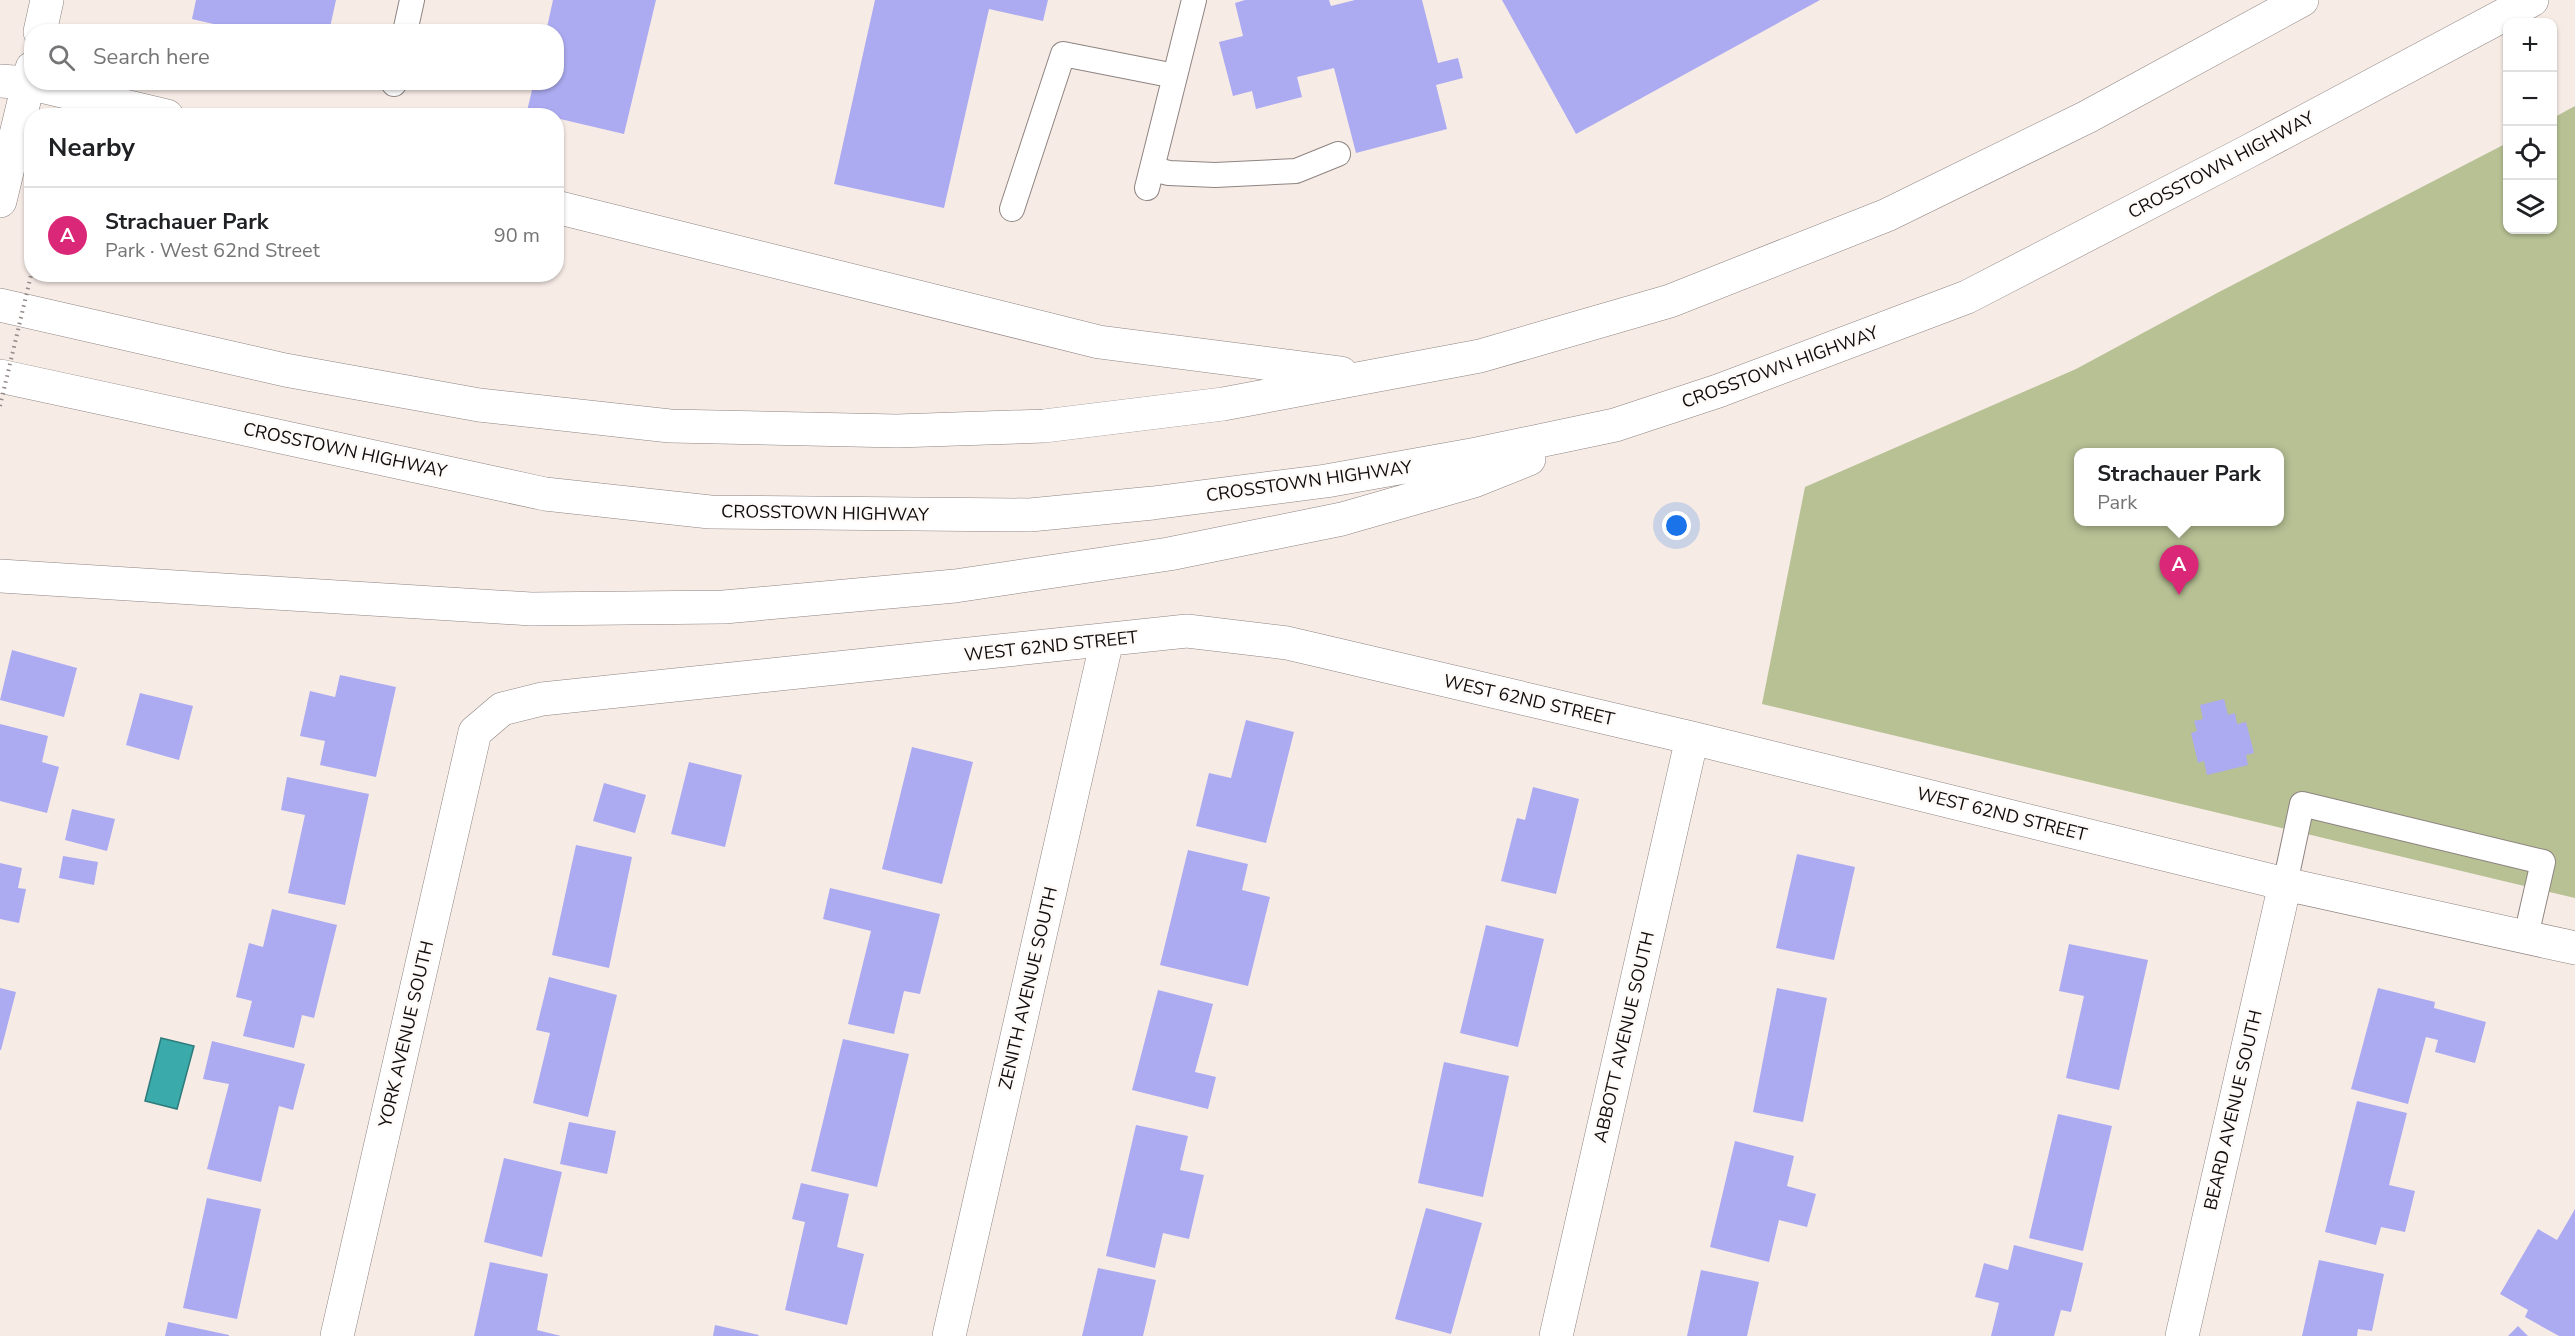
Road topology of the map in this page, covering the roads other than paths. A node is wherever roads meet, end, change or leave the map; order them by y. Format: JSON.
{"nodes":[{"id":1,"x":47,"y":0,"type":"edge"},
{"id":2,"x":412,"y":0,"type":"edge"},
{"id":3,"x":1194,"y":0,"type":"edge"},
{"id":4,"x":2302,"y":0,"type":"edge"},
{"id":5,"x":2532,"y":0,"type":"edge"},
{"id":6,"x":42,"y":24,"type":"edge"},
{"id":7,"x":407,"y":24,"type":"edge"},
{"id":8,"x":1175,"y":76,"type":"junction"},
{"id":9,"x":20,"y":77,"type":"edge"},
{"id":10,"x":69,"y":90,"type":"edge"},
{"id":11,"x":137,"y":108,"type":"edge"},
{"id":12,"x":1338,"y":154,"type":"dead end"},
{"id":13,"x":1,"y":197,"type":"edge"},
{"id":14,"x":564,"y":209,"type":"edge"},
{"id":15,"x":1012,"y":209,"type":"dead end"},
{"id":16,"x":0,"y":305,"type":"edge"},
{"id":17,"x":0,"y":376,"type":"edge"},
{"id":18,"x":1376,"y":377,"type":"junction"},
{"id":19,"x":1615,"y":425,"type":"junction"},
{"id":20,"x":0,"y":576,"type":"edge"},
{"id":21,"x":1107,"y":640,"type":"junction"},
{"id":22,"x":475,"y":732,"type":"joint"},
{"id":23,"x":1692,"y":738,"type":"junction"},
{"id":24,"x":2285,"y":884,"type":"junction"},
{"id":25,"x":2526,"y":936,"type":"junction"},
{"id":26,"x":2575,"y":948,"type":"edge"},
{"id":27,"x":337,"y":1336,"type":"edge"},
{"id":28,"x":949,"y":1336,"type":"edge"},
{"id":29,"x":1556,"y":1336,"type":"edge"},
{"id":30,"x":2182,"y":1336,"type":"edge"}],
"edges":[{"from":1,"to":6,"type":"main road"},
{"from":2,"to":7,"type":"lane"},
{"from":3,"to":8,"type":"lane"},
{"from":4,"to":18,"type":"main road"},
{"from":5,"to":19,"type":"main road","name":"CROSSTOWN HIGHWAY"},
{"from":8,"to":12,"type":"lane"},
{"from":8,"to":15,"type":"lane"},
{"from":9,"to":13,"type":"main road"},
{"from":10,"to":11,"type":"main road"},
{"from":14,"to":18,"type":"main road"},
{"from":16,"to":18,"type":"main road"},
{"from":17,"to":19,"type":"main road","name":"CROSSTOWN HIGHWAY"},
{"from":19,"to":20,"type":"main road"},
{"from":21,"to":22,"type":"main road","name":"WEST 62ND STREET"},
{"from":21,"to":23,"type":"main road","name":"WEST 62ND STREET"},
{"from":21,"to":28,"type":"main road","name":"ZENITH AVENUE SOUTH"},
{"from":22,"to":27,"type":"main road","name":"YORK AVENUE SOUTH"},
{"from":23,"to":24,"type":"main road","name":"WEST 62ND STREET"},
{"from":23,"to":29,"type":"main road","name":"ABBOTT AVENUE SOUTH"},
{"from":24,"to":25,"type":"main road","name":"WEST 62ND STREET"},
{"from":24,"to":25,"type":"lane"},
{"from":24,"to":30,"type":"main road","name":"BEARD AVENUE SOUTH"},
{"from":25,"to":26,"type":"main road","name":"WEST 62ND STREET"}]}
